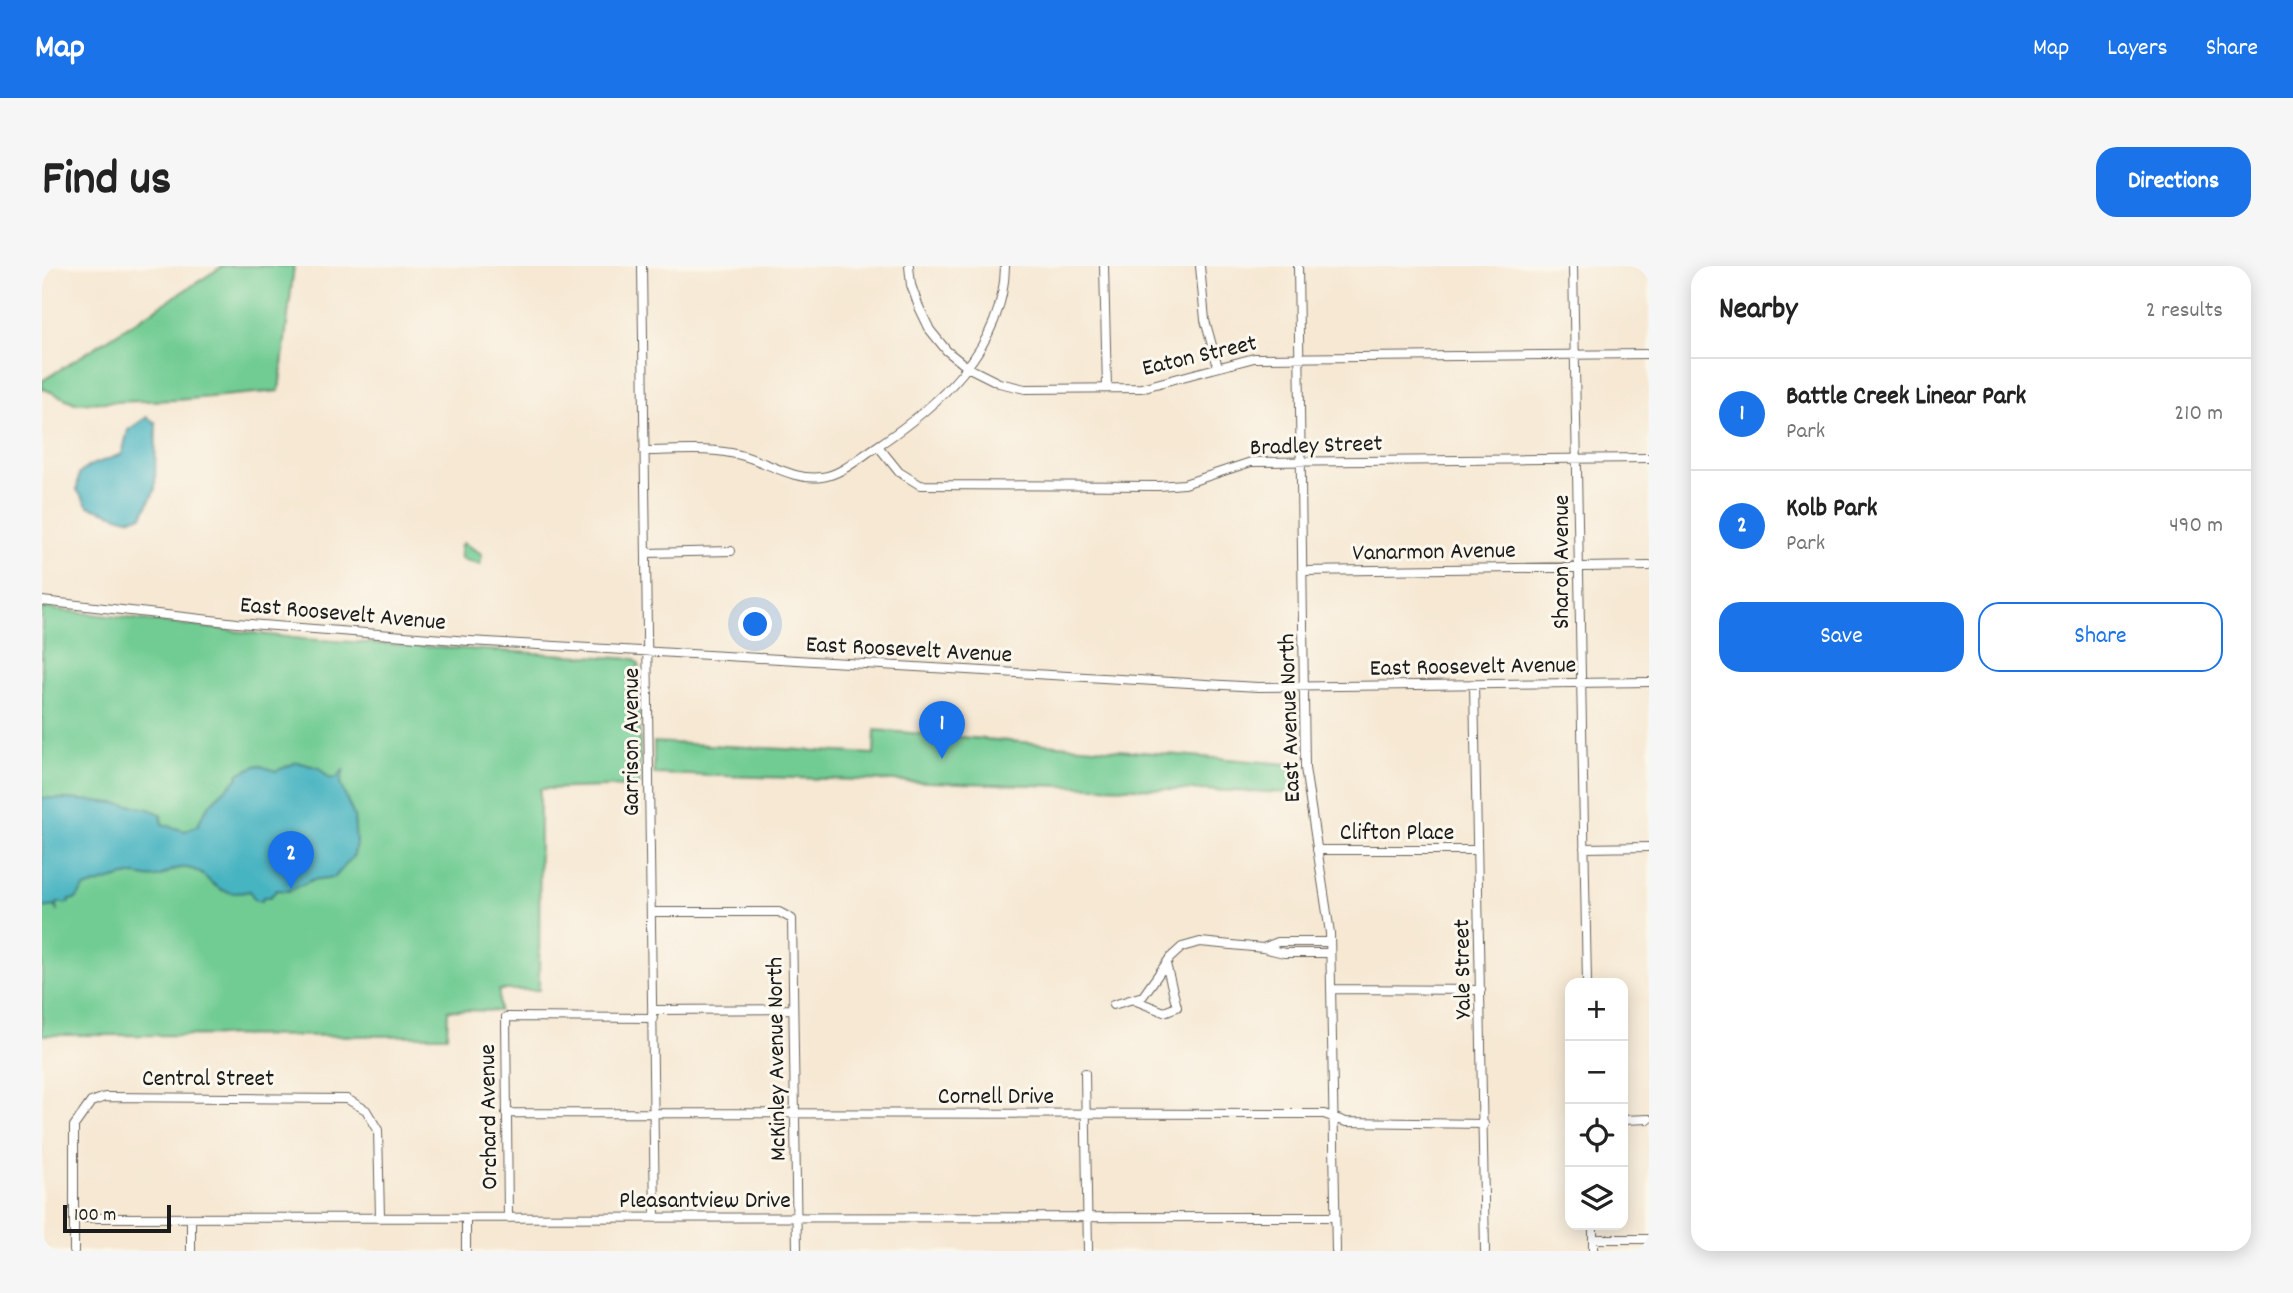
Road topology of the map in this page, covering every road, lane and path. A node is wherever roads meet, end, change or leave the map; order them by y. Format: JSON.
{"nodes":[{"id":1,"x":642,"y":266,"type":"edge"},
{"id":2,"x":909,"y":266,"type":"edge"},
{"id":3,"x":1005,"y":266,"type":"edge"},
{"id":4,"x":1104,"y":266,"type":"edge"},
{"id":5,"x":1200,"y":266,"type":"edge"},
{"id":6,"x":1298,"y":266,"type":"edge"},
{"id":7,"x":1573,"y":266,"type":"edge"},
{"id":8,"x":1649,"y":354,"type":"edge"},
{"id":9,"x":1298,"y":356,"type":"junction"},
{"id":10,"x":1576,"y":356,"type":"junction"},
{"id":11,"x":967,"y":367,"type":"junction"},
{"id":12,"x":1218,"y":367,"type":"junction"},
{"id":13,"x":1107,"y":388,"type":"junction"},
{"id":14,"x":878,"y":446,"type":"junction"},
{"id":15,"x":644,"y":451,"type":"junction"},
{"id":16,"x":1578,"y":458,"type":"junction"},
{"id":17,"x":1649,"y":458,"type":"edge"},
{"id":18,"x":1302,"y":463,"type":"junction"},
{"id":19,"x":731,"y":551,"type":"dead end"},
{"id":20,"x":647,"y":552,"type":"junction"},
{"id":21,"x":1649,"y":566,"type":"edge"},
{"id":22,"x":1579,"y":567,"type":"junction"},
{"id":23,"x":1303,"y":571,"type":"junction"},
{"id":24,"x":42,"y":601,"type":"edge"},
{"id":25,"x":648,"y":652,"type":"junction"},
{"id":26,"x":1649,"y":682,"type":"edge"},
{"id":27,"x":1580,"y":683,"type":"junction"},
{"id":28,"x":1474,"y":685,"type":"junction"},
{"id":29,"x":1304,"y":688,"type":"junction"},
{"id":30,"x":1649,"y":847,"type":"edge"},
{"id":31,"x":1584,"y":848,"type":"junction"},
{"id":32,"x":1317,"y":850,"type":"junction"},
{"id":33,"x":1478,"y":850,"type":"junction"},
{"id":34,"x":652,"y":912,"type":"junction"},
{"id":35,"x":1330,"y":942,"type":"junction"},
{"id":36,"x":1262,"y":948,"type":"junction"},
{"id":37,"x":1330,"y":953,"type":"junction"},
{"id":38,"x":1166,"y":964,"type":"junction"},
{"id":39,"x":1587,"y":978,"type":"edge"},
{"id":40,"x":1331,"y":989,"type":"junction"},
{"id":41,"x":1481,"y":989,"type":"junction"},
{"id":42,"x":1134,"y":1000,"type":"junction"},
{"id":43,"x":1113,"y":1005,"type":"dead end"},
{"id":44,"x":793,"y":1009,"type":"junction"},
{"id":45,"x":653,"y":1014,"type":"junction"},
{"id":46,"x":1085,"y":1073,"type":"dead end"},
{"id":47,"x":506,"y":1112,"type":"junction"},
{"id":48,"x":653,"y":1112,"type":"junction"},
{"id":49,"x":795,"y":1113,"type":"junction"},
{"id":50,"x":1086,"y":1114,"type":"junction"},
{"id":51,"x":1334,"y":1117,"type":"junction"},
{"id":52,"x":1649,"y":1119,"type":"edge"},
{"id":53,"x":1628,"y":1120,"type":"edge"},
{"id":54,"x":1484,"y":1124,"type":"junction"},
{"id":55,"x":380,"y":1217,"type":"junction"},
{"id":56,"x":1335,"y":1217,"type":"junction"},
{"id":57,"x":75,"y":1218,"type":"junction"},
{"id":58,"x":191,"y":1218,"type":"junction"},
{"id":59,"x":466,"y":1218,"type":"junction"},
{"id":60,"x":508,"y":1218,"type":"junction"},
{"id":61,"x":655,"y":1218,"type":"junction"},
{"id":62,"x":797,"y":1218,"type":"junction"},
{"id":63,"x":1088,"y":1219,"type":"junction"},
{"id":64,"x":1592,"y":1230,"type":"edge"},
{"id":65,"x":1649,"y":1239,"type":"edge"},
{"id":66,"x":1593,"y":1240,"type":"junction"},
{"id":67,"x":75,"y":1251,"type":"edge"},
{"id":68,"x":191,"y":1251,"type":"edge"},
{"id":69,"x":466,"y":1251,"type":"edge"},
{"id":70,"x":797,"y":1251,"type":"edge"},
{"id":71,"x":1088,"y":1251,"type":"edge"},
{"id":72,"x":1336,"y":1251,"type":"edge"},
{"id":73,"x":1485,"y":1251,"type":"edge"},
{"id":74,"x":1593,"y":1251,"type":"edge"}],
"edges":[{"from":1,"to":15,"type":"street","name":"Garrison Avenue"},
{"from":2,"to":11,"type":"street","name":"Eaton Street"},
{"from":3,"to":11,"type":"street"},
{"from":4,"to":13,"type":"street"},
{"from":5,"to":12,"type":"street"},
{"from":6,"to":9,"type":"street","name":"East Avenue North"},
{"from":7,"to":10,"type":"street","name":"Sharon Avenue"},
{"from":8,"to":10,"type":"street","name":"Eaton Street"},
{"from":9,"to":10,"type":"street","name":"Eaton Street"},
{"from":9,"to":12,"type":"street","name":"Eaton Street"},
{"from":9,"to":18,"type":"street","name":"East Avenue North"},
{"from":10,"to":16,"type":"street","name":"Sharon Avenue"},
{"from":11,"to":13,"type":"street","name":"Eaton Street"},
{"from":11,"to":14,"type":"street"},
{"from":12,"to":13,"type":"street","name":"Eaton Street"},
{"from":14,"to":15,"type":"street"},
{"from":14,"to":18,"type":"street","name":"Bradley Street"},
{"from":15,"to":20,"type":"street","name":"Garrison Avenue"},
{"from":16,"to":17,"type":"street","name":"Bradley Street"},
{"from":16,"to":18,"type":"street","name":"Bradley Street"},
{"from":16,"to":22,"type":"street","name":"Sharon Avenue"},
{"from":18,"to":23,"type":"street","name":"East Avenue North"},
{"from":19,"to":20,"type":"street"},
{"from":20,"to":25,"type":"street","name":"Garrison Avenue"},
{"from":21,"to":22,"type":"street","name":"Vanarmon Avenue"},
{"from":22,"to":23,"type":"street","name":"Vanarmon Avenue"},
{"from":22,"to":27,"type":"street","name":"Sharon Avenue"},
{"from":23,"to":29,"type":"street","name":"East Avenue North"},
{"from":24,"to":25,"type":"street","name":"East Roosevelt Avenue"},
{"from":25,"to":29,"type":"street","name":"East Roosevelt Avenue"},
{"from":25,"to":34,"type":"street","name":"Garrison Avenue"},
{"from":26,"to":27,"type":"street","name":"East Roosevelt Avenue"},
{"from":27,"to":28,"type":"street","name":"East Roosevelt Avenue"},
{"from":27,"to":31,"type":"street","name":"Sharon Avenue"},
{"from":28,"to":29,"type":"street","name":"East Roosevelt Avenue"},
{"from":28,"to":33,"type":"street","name":"Yale Street"},
{"from":29,"to":32,"type":"street","name":"East Avenue North"},
{"from":30,"to":31,"type":"street"},
{"from":31,"to":39,"type":"street","name":"Sharon Avenue"},
{"from":32,"to":33,"type":"street","name":"Clifton Place"},
{"from":32,"to":35,"type":"street","name":"East Avenue North"},
{"from":33,"to":41,"type":"street","name":"Yale Street"},
{"from":34,"to":44,"type":"street","name":"McKinley Avenue North"},
{"from":34,"to":45,"type":"street","name":"Garrison Avenue"},
{"from":35,"to":36,"type":"street"},
{"from":35,"to":37,"type":"street","name":"East Avenue North"},
{"from":36,"to":37,"type":"street"},
{"from":36,"to":38,"type":"street"},
{"from":37,"to":40,"type":"street","name":"East Avenue North"},
{"from":38,"to":42,"type":"street"},
{"from":38,"to":42,"type":"street"},
{"from":40,"to":41,"type":"street"},
{"from":40,"to":51,"type":"street","name":"East Avenue North"},
{"from":41,"to":54,"type":"street","name":"Yale Street"},
{"from":42,"to":43,"type":"street"},
{"from":44,"to":45,"type":"street"},
{"from":44,"to":49,"type":"street","name":"McKinley Avenue North"},
{"from":45,"to":47,"type":"street","name":"Orchard Avenue"},
{"from":45,"to":48,"type":"street","name":"Garrison Avenue"},
{"from":46,"to":50,"type":"street"},
{"from":47,"to":48,"type":"street","name":"Cornell Drive"},
{"from":47,"to":60,"type":"street","name":"Orchard Avenue"},
{"from":48,"to":49,"type":"street","name":"Cornell Drive"},
{"from":48,"to":61,"type":"street","name":"Garrison Avenue"},
{"from":49,"to":50,"type":"street","name":"Cornell Drive"},
{"from":49,"to":62,"type":"street","name":"McKinley Avenue North"},
{"from":50,"to":51,"type":"street","name":"Cornell Drive"},
{"from":50,"to":63,"type":"street"},
{"from":51,"to":54,"type":"street","name":"Cornell Drive"},
{"from":51,"to":56,"type":"street","name":"East Avenue North"},
{"from":52,"to":53,"type":"street"},
{"from":54,"to":73,"type":"street","name":"Yale Street"},
{"from":55,"to":57,"type":"street","name":"Central Street"},
{"from":55,"to":58,"type":"street","name":"Pleasantview Drive"},
{"from":55,"to":59,"type":"street","name":"Pleasantview Drive"},
{"from":56,"to":63,"type":"street","name":"Pleasantview Drive"},
{"from":56,"to":72,"type":"street","name":"East Avenue North"},
{"from":57,"to":58,"type":"street","name":"Pleasantview Drive"},
{"from":57,"to":67,"type":"street","name":"Central Street"},
{"from":58,"to":68,"type":"street"},
{"from":59,"to":60,"type":"street","name":"Pleasantview Drive"},
{"from":59,"to":69,"type":"street","name":"Orchard Avenue"},
{"from":60,"to":61,"type":"street","name":"Pleasantview Drive"},
{"from":61,"to":62,"type":"street","name":"Pleasantview Drive"},
{"from":62,"to":63,"type":"street","name":"Pleasantview Drive"},
{"from":62,"to":70,"type":"street","name":"McKinley Avenue North"},
{"from":63,"to":71,"type":"street"},
{"from":64,"to":66,"type":"street"},
{"from":65,"to":66,"type":"street"},
{"from":66,"to":74,"type":"street"}]}
